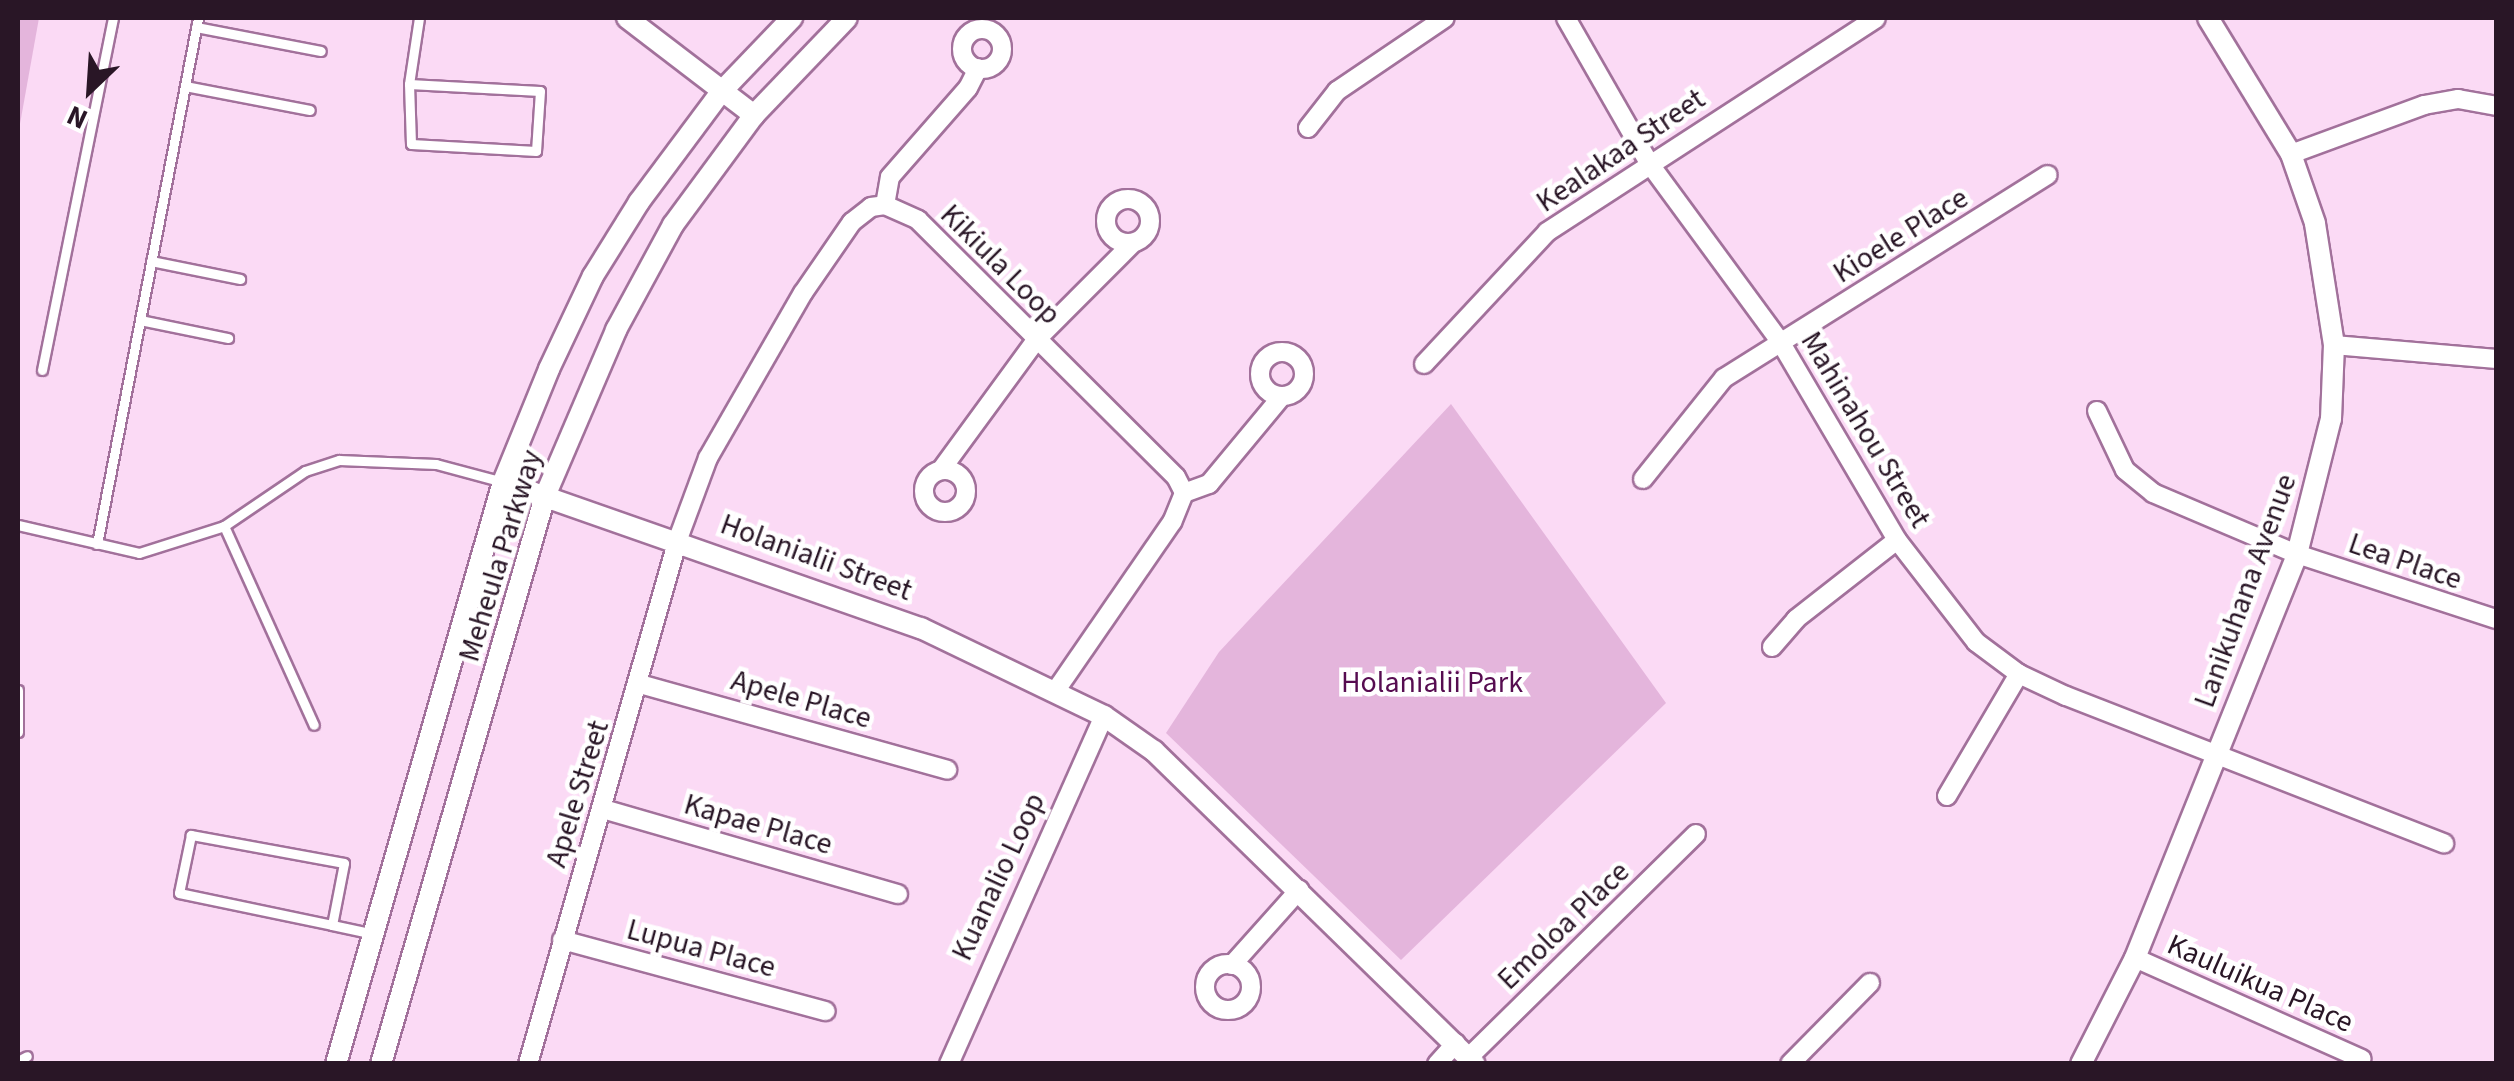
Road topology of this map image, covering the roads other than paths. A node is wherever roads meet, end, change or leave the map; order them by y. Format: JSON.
{"nodes":[{"id":1,"x":113,"y":18,"type":"edge"},
{"id":2,"x":418,"y":18,"type":"edge"},
{"id":3,"x":628,"y":18,"type":"edge"},
{"id":4,"x":792,"y":18,"type":"edge"},
{"id":5,"x":846,"y":18,"type":"edge"},
{"id":6,"x":1444,"y":18,"type":"edge"},
{"id":7,"x":1566,"y":18,"type":"edge"},
{"id":8,"x":1876,"y":18,"type":"edge"},
{"id":9,"x":2208,"y":18,"type":"edge"},
{"id":10,"x":197,"y":22,"type":"edge"},
{"id":11,"x":321,"y":51,"type":"dead end"},
{"id":12,"x":978,"y":68,"type":"dead end"},
{"id":13,"x":409,"y":84,"type":"junction"},
{"id":14,"x":185,"y":86,"type":"junction"},
{"id":15,"x":721,"y":92,"type":"junction"},
{"id":16,"x":2496,"y":106,"type":"edge"},
{"id":17,"x":310,"y":110,"type":"dead end"},
{"id":18,"x":754,"y":115,"type":"junction"},
{"id":19,"x":1308,"y":128,"type":"dead end"},
{"id":20,"x":2291,"y":154,"type":"junction"},
{"id":21,"x":1650,"y":163,"type":"junction"},
{"id":22,"x":2048,"y":175,"type":"dead end"},
{"id":23,"x":886,"y":205,"type":"junction"},
{"id":24,"x":1132,"y":244,"type":"dead end"},
{"id":25,"x":151,"y":262,"type":"junction"},
{"id":26,"x":240,"y":279,"type":"dead end"},
{"id":27,"x":140,"y":320,"type":"junction"},
{"id":28,"x":228,"y":338,"type":"dead end"},
{"id":29,"x":1036,"y":340,"type":"junction"},
{"id":30,"x":1781,"y":343,"type":"junction"},
{"id":31,"x":2334,"y":345,"type":"junction"},
{"id":32,"x":2496,"y":359,"type":"edge"},
{"id":33,"x":1424,"y":364,"type":"dead end"},
{"id":34,"x":42,"y":370,"type":"dead end"},
{"id":35,"x":1282,"y":396,"type":"dead end"},
{"id":36,"x":2097,"y":411,"type":"dead end"},
{"id":37,"x":940,"y":470,"type":"dead end"},
{"id":38,"x":1643,"y":479,"type":"dead end"},
{"id":39,"x":503,"y":482,"type":"junction"},
{"id":40,"x":1184,"y":492,"type":"junction"},
{"id":41,"x":545,"y":496,"type":"junction"},
{"id":42,"x":18,"y":525,"type":"edge"},
{"id":43,"x":224,"y":526,"type":"junction"},
{"id":44,"x":678,"y":539,"type":"junction"},
{"id":45,"x":1897,"y":540,"type":"junction"},
{"id":46,"x":97,"y":544,"type":"junction"},
{"id":47,"x":2297,"y":554,"type":"junction"},
{"id":48,"x":2496,"y":619,"type":"edge"},
{"id":49,"x":1772,"y":647,"type":"dead end"},
{"id":50,"x":2019,"y":674,"type":"junction"},
{"id":51,"x":640,"y":684,"type":"junction"},
{"id":52,"x":18,"y":690,"type":"edge"},
{"id":53,"x":1056,"y":690,"type":"junction"},
{"id":54,"x":1104,"y":716,"type":"junction"},
{"id":55,"x":314,"y":725,"type":"dead end"},
{"id":56,"x":18,"y":732,"type":"edge"},
{"id":57,"x":2218,"y":756,"type":"junction"},
{"id":58,"x":947,"y":770,"type":"dead end"},
{"id":59,"x":1948,"y":796,"type":"dead end"},
{"id":60,"x":604,"y":810,"type":"junction"},
{"id":61,"x":1696,"y":834,"type":"dead end"},
{"id":62,"x":2444,"y":843,"type":"dead end"},
{"id":63,"x":1299,"y":890,"type":"junction"},
{"id":64,"x":898,"y":894,"type":"dead end"},
{"id":65,"x":332,"y":925,"type":"junction"},
{"id":66,"x":374,"y":934,"type":"junction"},
{"id":67,"x":562,"y":940,"type":"junction"},
{"id":68,"x":2135,"y":958,"type":"junction"},
{"id":69,"x":1232,"y":964,"type":"dead end"},
{"id":70,"x":1870,"y":983,"type":"dead end"},
{"id":71,"x":826,"y":1011,"type":"dead end"},
{"id":72,"x":1467,"y":1055,"type":"edge"},
{"id":73,"x":2362,"y":1060,"type":"dead end"},
{"id":74,"x":336,"y":1064,"type":"edge"},
{"id":75,"x":381,"y":1064,"type":"edge"},
{"id":76,"x":528,"y":1064,"type":"edge"},
{"id":77,"x":949,"y":1064,"type":"edge"},
{"id":78,"x":1437,"y":1064,"type":"edge"},
{"id":79,"x":1790,"y":1064,"type":"edge"},
{"id":80,"x":2081,"y":1064,"type":"edge"}],
"edges":[{"from":1,"to":34,"type":"lane"},
{"from":2,"to":13,"type":"lane"},
{"from":3,"to":15,"type":"street"},
{"from":4,"to":15,"type":"street","name":"Meheula Parkway"},
{"from":5,"to":18,"type":"street","name":"Meheula Parkway"},
{"from":6,"to":19,"type":"street"},
{"from":7,"to":21,"type":"street","name":"Mahinahou Street"},
{"from":8,"to":21,"type":"street","name":"Kealakaa Street"},
{"from":9,"to":20,"type":"street","name":"Lanikuhana Avenue"},
{"from":10,"to":11,"type":"lane"},
{"from":10,"to":14,"type":"lane"},
{"from":12,"to":23,"type":"street"},
{"from":13,"to":13,"type":"lane"},
{"from":14,"to":17,"type":"lane"},
{"from":14,"to":25,"type":"lane"},
{"from":15,"to":18,"type":"street"},
{"from":15,"to":39,"type":"street","name":"Meheula Parkway"},
{"from":16,"to":20,"type":"street"},
{"from":18,"to":41,"type":"street","name":"Meheula Parkway"},
{"from":20,"to":31,"type":"street","name":"Lanikuhana Avenue"},
{"from":21,"to":30,"type":"street","name":"Mahinahou Street"},
{"from":21,"to":33,"type":"street","name":"Kealakaa Street"},
{"from":22,"to":30,"type":"street","name":"Kioele Place"},
{"from":23,"to":29,"type":"street","name":"Kikiula Loop"},
{"from":23,"to":44,"type":"street"},
{"from":24,"to":29,"type":"street"},
{"from":25,"to":26,"type":"lane"},
{"from":25,"to":27,"type":"lane"},
{"from":27,"to":28,"type":"lane"},
{"from":27,"to":46,"type":"lane"},
{"from":29,"to":37,"type":"street"},
{"from":29,"to":40,"type":"street","name":"Kikiula Loop"},
{"from":30,"to":38,"type":"street","name":"Kioele Place"},
{"from":30,"to":45,"type":"street","name":"Mahinahou Street"},
{"from":31,"to":32,"type":"street"},
{"from":31,"to":47,"type":"street","name":"Lanikuhana Avenue"},
{"from":35,"to":40,"type":"street"},
{"from":36,"to":47,"type":"street","name":"Lea Place"},
{"from":39,"to":41,"type":"street","name":"Holanialii Street"},
{"from":39,"to":43,"type":"lane","name":"Holanialii Street"},
{"from":39,"to":66,"type":"street","name":"Meheula Parkway"},
{"from":40,"to":53,"type":"street"},
{"from":41,"to":44,"type":"street","name":"Holanialii Street"},
{"from":41,"to":75,"type":"street","name":"Meheula Parkway"},
{"from":42,"to":46,"type":"lane","name":"Holanialii Street"},
{"from":43,"to":46,"type":"lane","name":"Holanialii Street"},
{"from":43,"to":55,"type":"lane"},
{"from":44,"to":51,"type":"street","name":"Apele Street"},
{"from":44,"to":53,"type":"street","name":"Holanialii Street"},
{"from":45,"to":49,"type":"street"},
{"from":45,"to":50,"type":"street","name":"Mahinahou Street"},
{"from":47,"to":48,"type":"street","name":"Lea Place"},
{"from":47,"to":57,"type":"street","name":"Lanikuhana Avenue"},
{"from":50,"to":57,"type":"street","name":"Mahinahou Street"},
{"from":50,"to":59,"type":"street"},
{"from":51,"to":58,"type":"street","name":"Apele Place"},
{"from":51,"to":60,"type":"street","name":"Apele Street"},
{"from":52,"to":56,"type":"lane"},
{"from":53,"to":54,"type":"street","name":"Holanialii Street"},
{"from":54,"to":63,"type":"street","name":"Holanialii Street"},
{"from":54,"to":77,"type":"street","name":"Kuanalio Loop"},
{"from":57,"to":62,"type":"street","name":"Mahinahou Street"},
{"from":57,"to":68,"type":"street","name":"Lanikuhana Avenue"},
{"from":60,"to":64,"type":"street","name":"Kapae Place"},
{"from":60,"to":67,"type":"street","name":"Apele Street"},
{"from":61,"to":72,"type":"street","name":"Emoloa Place"},
{"from":63,"to":69,"type":"street"},
{"from":63,"to":72,"type":"street","name":"Holanialii Street"},
{"from":65,"to":65,"type":"lane"},
{"from":65,"to":66,"type":"lane"},
{"from":66,"to":74,"type":"street","name":"Meheula Parkway"},
{"from":67,"to":71,"type":"street","name":"Lupua Place"},
{"from":67,"to":76,"type":"street","name":"Apele Street"},
{"from":68,"to":73,"type":"street","name":"Kauluikua Place"},
{"from":68,"to":80,"type":"street","name":"Lanikuhana Avenue"},
{"from":70,"to":79,"type":"street"},
{"from":72,"to":78,"type":"street"}]}
